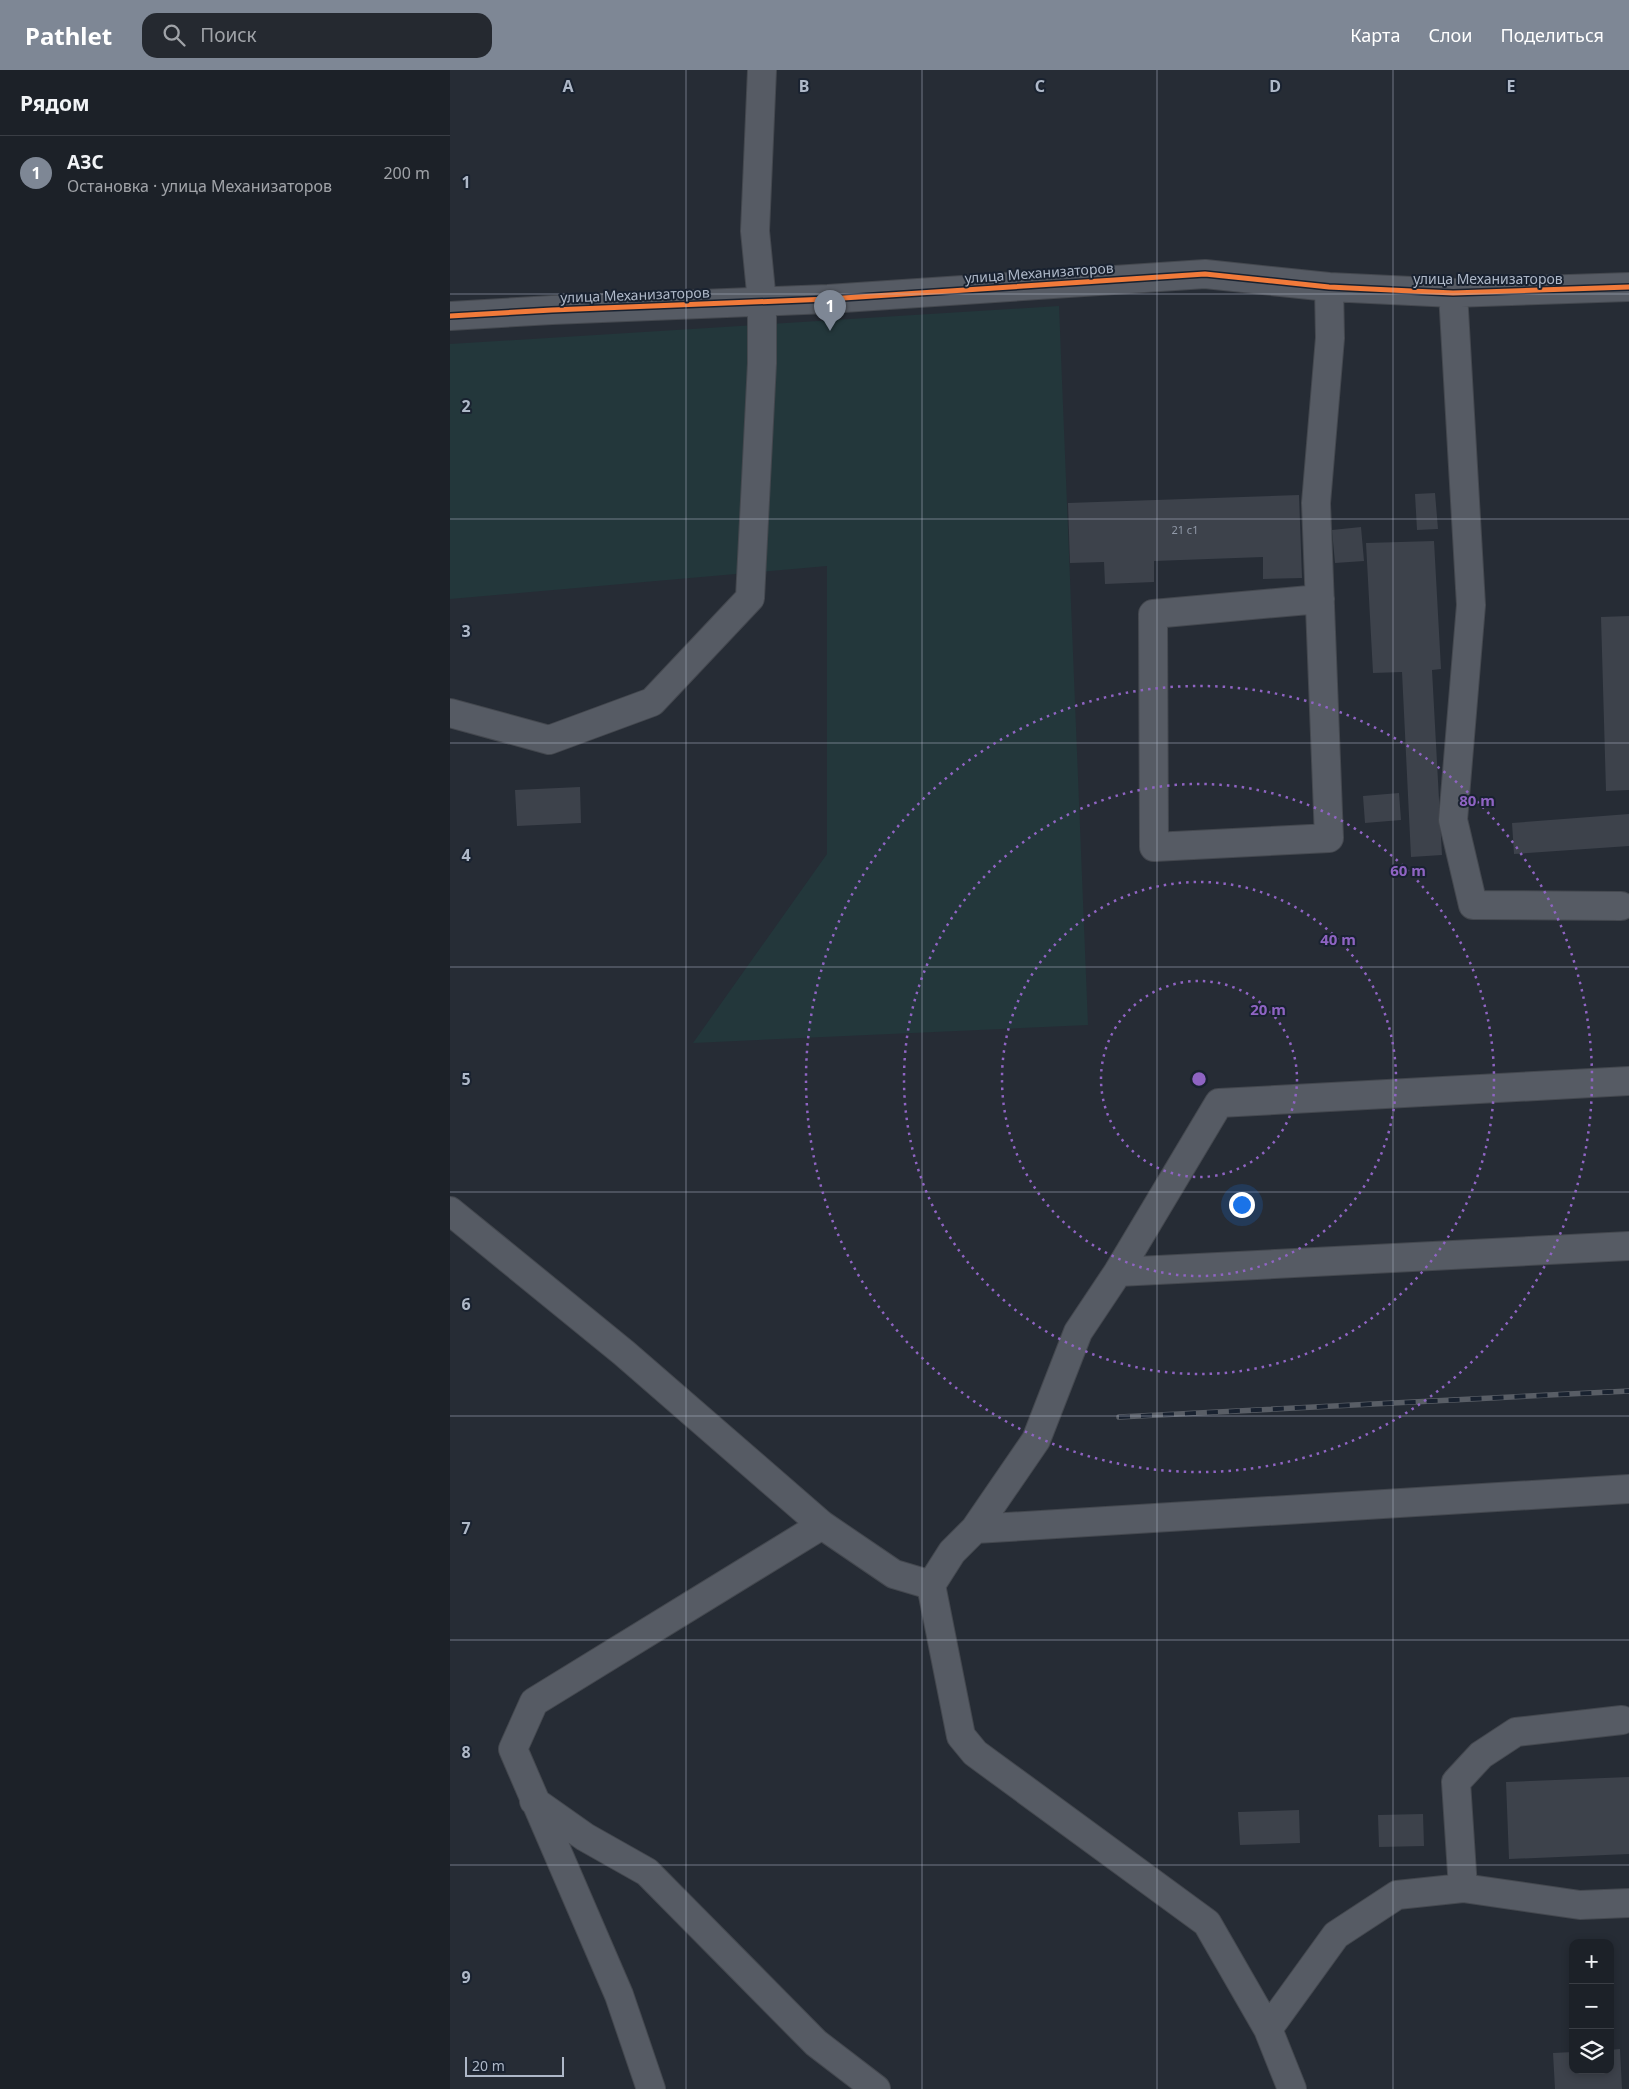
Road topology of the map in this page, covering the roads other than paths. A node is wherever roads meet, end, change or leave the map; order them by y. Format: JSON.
{"nodes":[{"id":1,"x":762,"y":70,"type":"edge"},
{"id":2,"x":1329,"y":287,"type":"junction"},
{"id":3,"x":1629,"y":287,"type":"edge"},
{"id":4,"x":1453,"y":293,"type":"junction"},
{"id":5,"x":762,"y":302,"type":"junction"},
{"id":6,"x":450,"y":316,"type":"edge"},
{"id":7,"x":1320,"y":599,"type":"junction"},
{"id":8,"x":450,"y":713,"type":"edge"},
{"id":9,"x":1621,"y":906,"type":"dead end"},
{"id":10,"x":1629,"y":1081,"type":"edge"},
{"id":11,"x":450,"y":1210,"type":"edge"},
{"id":12,"x":1629,"y":1246,"type":"edge"},
{"id":13,"x":1118,"y":1272,"type":"junction"},
{"id":14,"x":1629,"y":1489,"type":"edge"},
{"id":15,"x":822,"y":1525,"type":"junction"},
{"id":16,"x":974,"y":1529,"type":"junction"},
{"id":17,"x":931,"y":1585,"type":"junction"},
{"id":18,"x":1622,"y":1720,"type":"dead end"},
{"id":19,"x":534,"y":1801,"type":"junction"},
{"id":20,"x":1463,"y":1888,"type":"junction"},
{"id":21,"x":1629,"y":1903,"type":"edge"},
{"id":22,"x":1268,"y":2029,"type":"junction"},
{"id":23,"x":651,"y":2089,"type":"edge"},
{"id":24,"x":876,"y":2089,"type":"edge"},
{"id":25,"x":1292,"y":2089,"type":"edge"}],
"edges":[{"from":1,"to":5,"type":"street"},
{"from":2,"to":4,"type":"street","name":"улица Механизаторов"},
{"from":2,"to":5,"type":"street","name":"улица Механизаторов"},
{"from":2,"to":7,"type":"street"},
{"from":3,"to":4,"type":"street","name":"улица Механизаторов"},
{"from":4,"to":9,"type":"street"},
{"from":5,"to":6,"type":"street","name":"улица Механизаторов"},
{"from":5,"to":8,"type":"street"},
{"from":7,"to":7,"type":"street"},
{"from":10,"to":13,"type":"street"},
{"from":11,"to":15,"type":"street"},
{"from":12,"to":13,"type":"street"},
{"from":13,"to":16,"type":"street"},
{"from":14,"to":16,"type":"street"},
{"from":15,"to":17,"type":"street"},
{"from":15,"to":19,"type":"street"},
{"from":16,"to":17,"type":"street"},
{"from":17,"to":22,"type":"street"},
{"from":18,"to":20,"type":"street"},
{"from":19,"to":23,"type":"street"},
{"from":19,"to":24,"type":"street"},
{"from":20,"to":21,"type":"street"},
{"from":20,"to":22,"type":"street"},
{"from":22,"to":25,"type":"street"}]}
